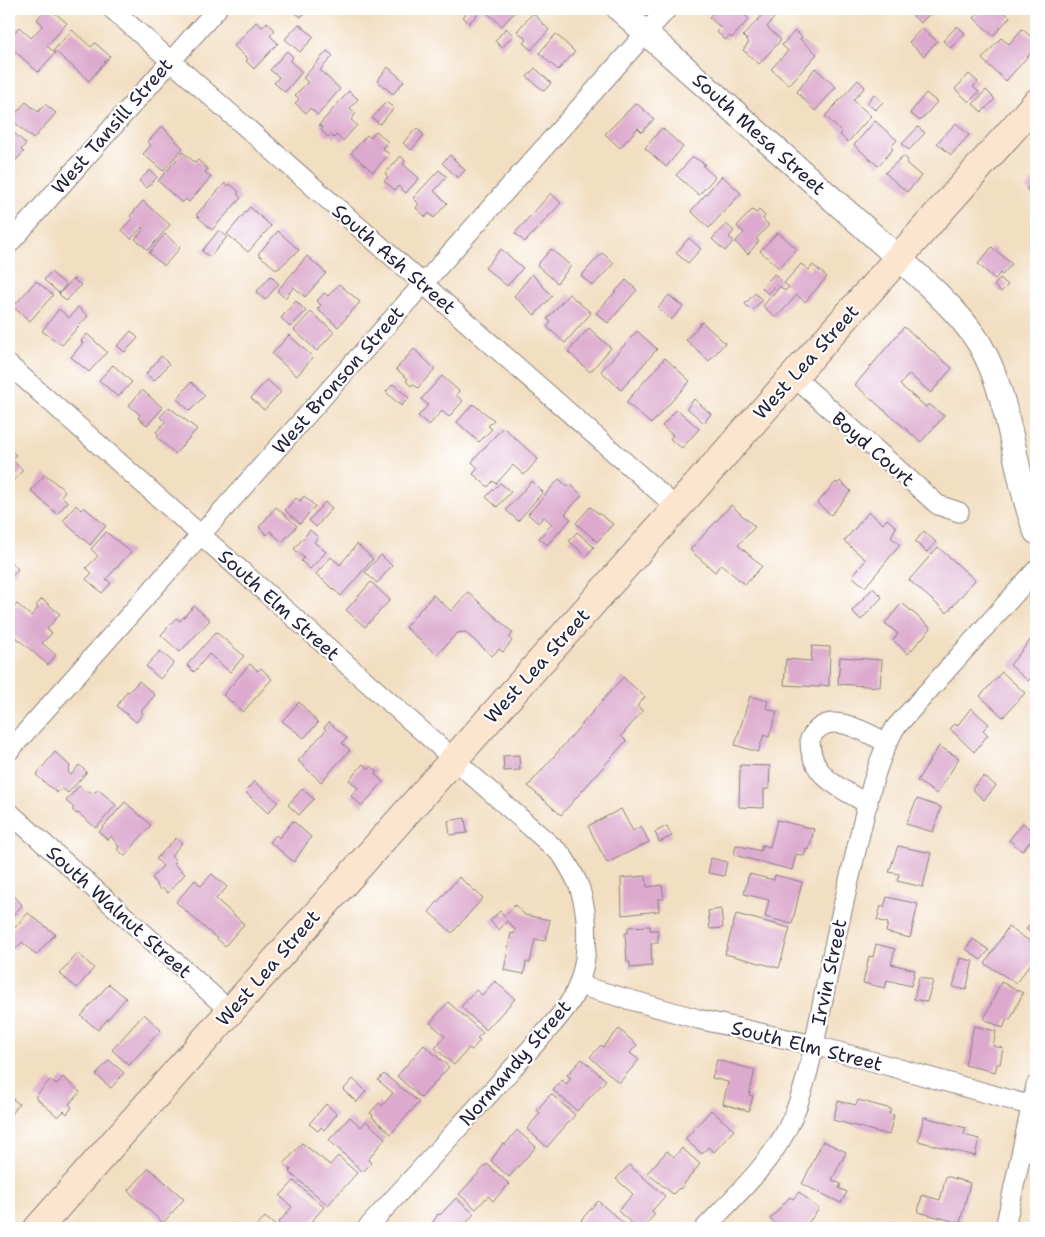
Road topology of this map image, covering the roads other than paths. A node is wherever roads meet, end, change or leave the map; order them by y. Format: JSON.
{"nodes":[{"id":1,"x":112,"y":9,"type":"edge"},
{"id":2,"x":217,"y":9,"type":"edge"},
{"id":3,"x":619,"y":9,"type":"edge"},
{"id":4,"x":667,"y":9,"type":"edge"},
{"id":5,"x":646,"y":32,"type":"junction"},
{"id":6,"x":171,"y":60,"type":"junction"},
{"id":7,"x":1036,"y":103,"type":"edge"},
{"id":8,"x":9,"y":244,"type":"edge"},
{"id":9,"x":898,"y":258,"type":"junction"},
{"id":10,"x":423,"y":284,"type":"junction"},
{"id":11,"x":9,"y":365,"type":"edge"},
{"id":12,"x":793,"y":376,"type":"junction"},
{"id":13,"x":677,"y":508,"type":"junction"},
{"id":14,"x":959,"y":512,"type":"dead end"},
{"id":15,"x":1036,"y":532,"type":"edge"},
{"id":16,"x":201,"y":536,"type":"junction"},
{"id":17,"x":1036,"y":570,"type":"edge"},
{"id":18,"x":887,"y":743,"type":"junction"},
{"id":19,"x":9,"y":751,"type":"edge"},
{"id":20,"x":454,"y":759,"type":"junction"},
{"id":21,"x":868,"y":804,"type":"junction"},
{"id":22,"x":9,"y":812,"type":"edge"},
{"id":23,"x":549,"y":845,"type":"joint"},
{"id":24,"x":578,"y":985,"type":"junction"},
{"id":25,"x":230,"y":1012,"type":"junction"},
{"id":26,"x":814,"y":1045,"type":"junction"},
{"id":27,"x":1036,"y":1084,"type":"edge"},
{"id":28,"x":1034,"y":1106,"type":"edge"},
{"id":29,"x":38,"y":1228,"type":"edge"},
{"id":30,"x":367,"y":1228,"type":"edge"},
{"id":31,"x":705,"y":1228,"type":"edge"},
{"id":32,"x":1005,"y":1228,"type":"edge"}],
"edges":[{"from":1,"to":6,"type":"street","name":"South Ash Street"},
{"from":2,"to":6,"type":"street","name":"West Tansill Street"},
{"from":3,"to":5,"type":"street","name":"South Mesa Street"},
{"from":4,"to":5,"type":"street","name":"West Bronson Street"},
{"from":5,"to":9,"type":"street","name":"South Mesa Street"},
{"from":5,"to":10,"type":"street","name":"West Bronson Street"},
{"from":6,"to":8,"type":"street","name":"West Tansill Street"},
{"from":6,"to":10,"type":"street","name":"South Ash Street"},
{"from":7,"to":9,"type":"main road","name":"West Lea Street"},
{"from":9,"to":12,"type":"main road","name":"West Lea Street"},
{"from":9,"to":15,"type":"street","name":"South Mesa Street"},
{"from":10,"to":13,"type":"street","name":"South Ash Street"},
{"from":10,"to":16,"type":"street","name":"West Bronson Street"},
{"from":11,"to":16,"type":"street","name":"South Elm Street"},
{"from":12,"to":13,"type":"main road","name":"West Lea Street"},
{"from":12,"to":14,"type":"street","name":"Boyd Court"},
{"from":13,"to":20,"type":"main road","name":"West Lea Street"},
{"from":16,"to":19,"type":"street","name":"West Bronson Street"},
{"from":16,"to":20,"type":"street","name":"South Elm Street"},
{"from":17,"to":18,"type":"street","name":"Irvin Street"},
{"from":18,"to":21,"type":"street","name":"Irvin Street"},
{"from":18,"to":21,"type":"street"},
{"from":20,"to":23,"type":"street","name":"South Elm Street"},
{"from":20,"to":25,"type":"main road","name":"West Lea Street"},
{"from":21,"to":26,"type":"street","name":"Irvin Street"},
{"from":22,"to":25,"type":"street","name":"South Walnut Street"},
{"from":23,"to":24,"type":"street","name":"Normandy Street"},
{"from":24,"to":26,"type":"street","name":"South Elm Street"},
{"from":24,"to":30,"type":"street","name":"Normandy Street"},
{"from":25,"to":29,"type":"main road","name":"West Lea Street"},
{"from":26,"to":28,"type":"street","name":"South Elm Street"},
{"from":26,"to":31,"type":"street","name":"Irvin Street"},
{"from":27,"to":28,"type":"street"},
{"from":28,"to":32,"type":"street"}]}
